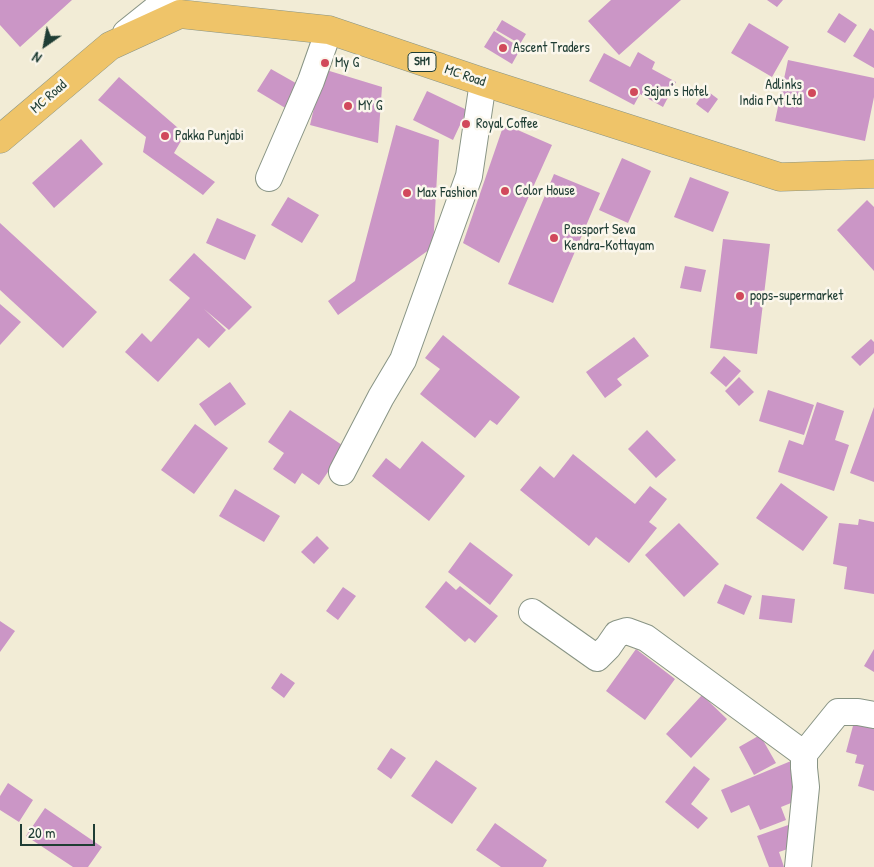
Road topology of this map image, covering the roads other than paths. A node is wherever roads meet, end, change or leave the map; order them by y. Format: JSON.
{"nodes":[{"id":1,"x":167,"y":0,"type":"edge"},
{"id":2,"x":329,"y":30,"type":"junction"},
{"id":3,"x":110,"y":46,"type":"junction"},
{"id":4,"x":483,"y":82,"type":"junction"},
{"id":5,"x":0,"y":140,"type":"edge"},
{"id":6,"x":874,"y":174,"type":"edge"},
{"id":7,"x":268,"y":178,"type":"dead end"},
{"id":8,"x":342,"y":472,"type":"dead end"},
{"id":9,"x":532,"y":612,"type":"dead end"},
{"id":10,"x":874,"y":715,"type":"edge"},
{"id":11,"x":804,"y":754,"type":"junction"},
{"id":12,"x":798,"y":867,"type":"edge"}],
"edges":[{"from":1,"to":3,"type":"street"},
{"from":2,"to":3,"type":"main road","name":"MC Road","number":"SH1"},
{"from":2,"to":4,"type":"main road","name":"MC Road","number":"SH1"},
{"from":2,"to":7,"type":"street"},
{"from":3,"to":5,"type":"main road","name":"MC Road","number":"SH1"},
{"from":4,"to":6,"type":"main road","name":"MC Road","number":"SH1"},
{"from":4,"to":8,"type":"street"},
{"from":9,"to":11,"type":"street"},
{"from":10,"to":11,"type":"street"},
{"from":11,"to":12,"type":"street"}]}
